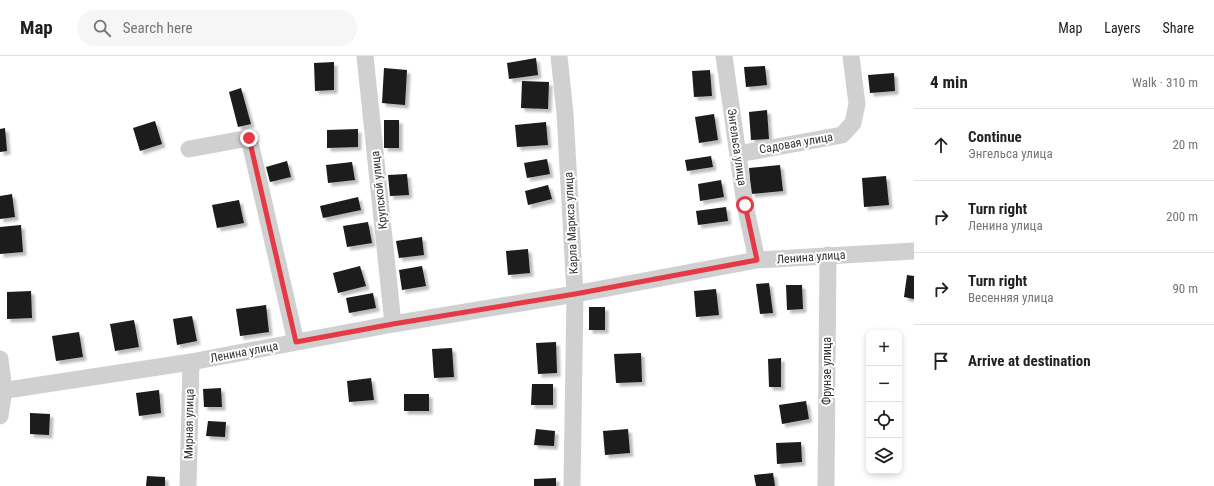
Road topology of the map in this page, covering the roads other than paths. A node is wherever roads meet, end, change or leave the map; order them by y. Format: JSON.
{"nodes":[{"id":1,"x":365,"y":56,"type":"edge"},
{"id":2,"x":559,"y":56,"type":"edge"},
{"id":3,"x":724,"y":56,"type":"edge"},
{"id":4,"x":851,"y":56,"type":"edge"},
{"id":5,"x":189,"y":149,"type":"dead end"},
{"id":6,"x":738,"y":154,"type":"junction"},
{"id":7,"x":914,"y":251,"type":"edge"},
{"id":8,"x":828,"y":255,"type":"junction"},
{"id":9,"x":757,"y":260,"type":"junction"},
{"id":10,"x":575,"y":294,"type":"junction"},
{"id":11,"x":393,"y":324,"type":"junction"},
{"id":12,"x":296,"y":342,"type":"junction"},
{"id":13,"x":0,"y":359,"type":"edge"},
{"id":14,"x":191,"y":362,"type":"junction"},
{"id":15,"x":2,"y":390,"type":"edge"},
{"id":16,"x":0,"y":416,"type":"edge"},
{"id":17,"x":188,"y":486,"type":"edge"},
{"id":18,"x":572,"y":486,"type":"edge"},
{"id":19,"x":826,"y":486,"type":"edge"}],
"edges":[{"from":1,"to":11,"type":"street","name":"Крупской улица"},
{"from":2,"to":10,"type":"street","name":"Карла Маркса улица"},
{"from":3,"to":6,"type":"street","name":"Энгельса улица"},
{"from":4,"to":6,"type":"street","name":"Садовая улица"},
{"from":5,"to":12,"type":"street"},
{"from":6,"to":9,"type":"street","name":"Энгельса улица"},
{"from":7,"to":8,"type":"street","name":"Ленина улица"},
{"from":8,"to":9,"type":"street","name":"Ленина улица"},
{"from":8,"to":19,"type":"street","name":"Фрунзе улица"},
{"from":9,"to":10,"type":"street","name":"Ленина улица"},
{"from":10,"to":11,"type":"street","name":"Ленина улица"},
{"from":10,"to":18,"type":"street","name":"Карла Маркса улица"},
{"from":11,"to":12,"type":"street","name":"Ленина улица"},
{"from":12,"to":14,"type":"street","name":"Ленина улица"},
{"from":13,"to":15,"type":"street"},
{"from":14,"to":15,"type":"street","name":"Ленина улица"},
{"from":14,"to":17,"type":"street","name":"Мирная улица"},
{"from":15,"to":16,"type":"street"}]}
